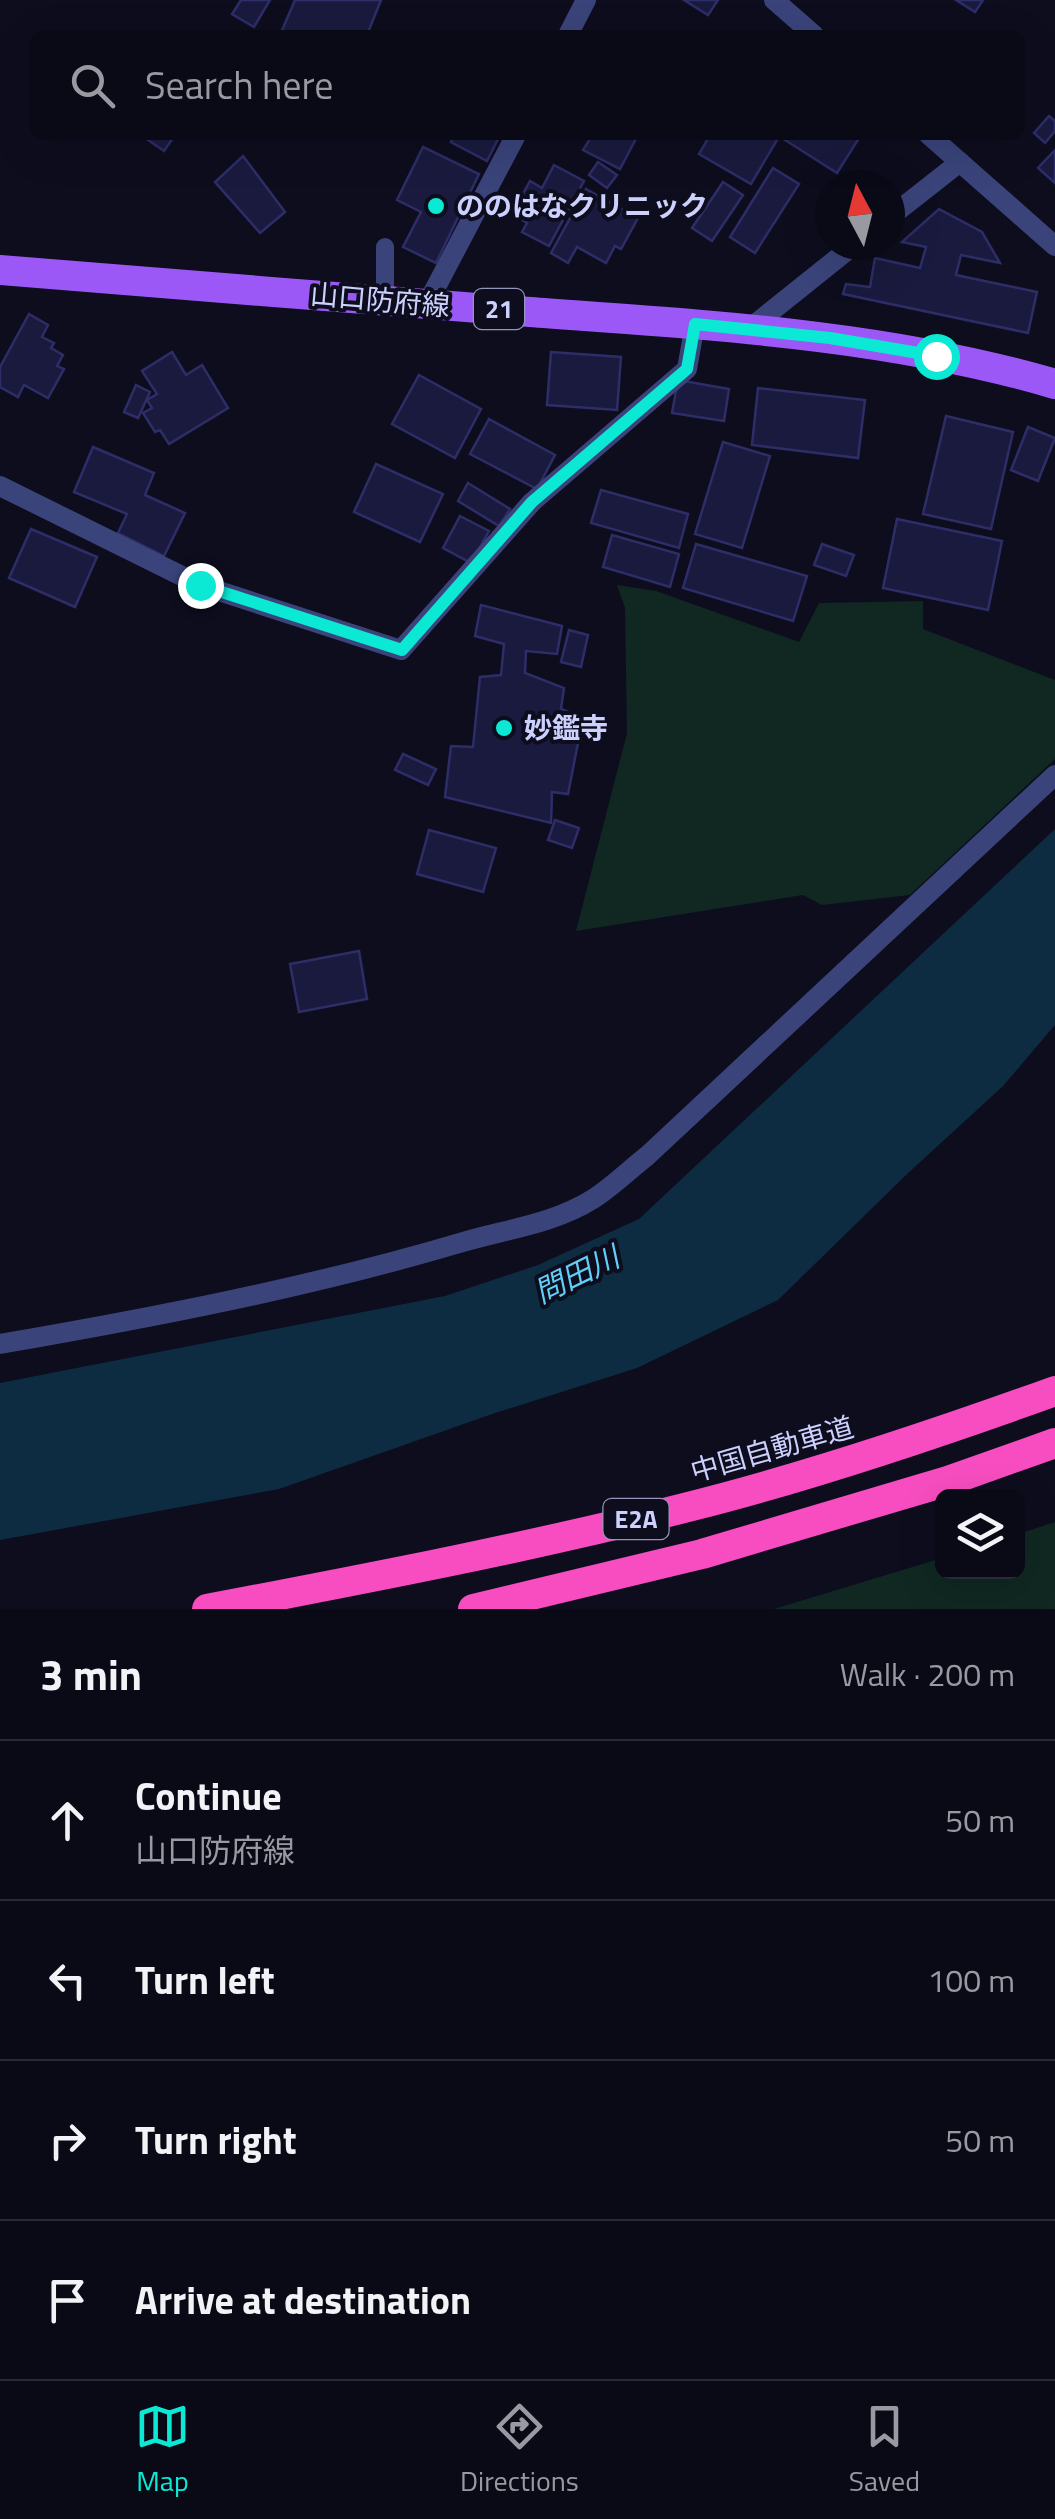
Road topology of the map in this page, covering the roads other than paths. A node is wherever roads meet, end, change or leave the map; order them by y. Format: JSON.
{"nodes":[{"id":1,"x":586,"y":0,"type":"edge"},
{"id":2,"x":774,"y":0,"type":"edge"},
{"id":3,"x":571,"y":30,"type":"edge"},
{"id":4,"x":808,"y":30,"type":"edge"},
{"id":5,"x":513,"y":140,"type":"edge"},
{"id":6,"x":935,"y":140,"type":"edge"},
{"id":7,"x":960,"y":162,"type":"junction"},
{"id":8,"x":905,"y":205,"type":"edge"},
{"id":9,"x":1055,"y":246,"type":"edge"},
{"id":10,"x":384,"y":248,"type":"dead end"},
{"id":11,"x":835,"y":260,"type":"edge"},
{"id":12,"x":0,"y":270,"type":"edge"},
{"id":13,"x":385,"y":300,"type":"junction"},
{"id":14,"x":427,"y":304,"type":"junction"},
{"id":15,"x":695,"y":324,"type":"junction"},
{"id":16,"x":748,"y":329,"type":"junction"},
{"id":17,"x":1055,"y":384,"type":"edge"},
{"id":18,"x":0,"y":486,"type":"edge"},
{"id":19,"x":1055,"y":775,"type":"edge"},
{"id":20,"x":0,"y":1344,"type":"edge"},
{"id":21,"x":1055,"y":1390,"type":"edge"},
{"id":22,"x":1055,"y":1443,"type":"edge"},
{"id":23,"x":207,"y":1609,"type":"edge"},
{"id":24,"x":473,"y":1609,"type":"edge"}],
"edges":[{"from":1,"to":3,"type":"street"},
{"from":2,"to":4,"type":"street"},
{"from":5,"to":14,"type":"street"},
{"from":6,"to":7,"type":"street"},
{"from":7,"to":8,"type":"street"},
{"from":7,"to":9,"type":"street"},
{"from":10,"to":13,"type":"lane"},
{"from":11,"to":16,"type":"street"},
{"from":12,"to":13,"type":"main road","name":"山口防府線","number":"21"},
{"from":13,"to":14,"type":"main road","name":"山口防府線","number":"21"},
{"from":14,"to":15,"type":"main road","name":"山口防府線","number":"21"},
{"from":15,"to":16,"type":"main road","name":"山口防府線","number":"21"},
{"from":15,"to":18,"type":"street"},
{"from":16,"to":17,"type":"main road","name":"山口防府線","number":"21"},
{"from":19,"to":20,"type":"street"},
{"from":21,"to":23,"type":"highway","name":"中国自動車道","number":"E2A"},
{"from":22,"to":24,"type":"highway","number":"E2A"}]}
